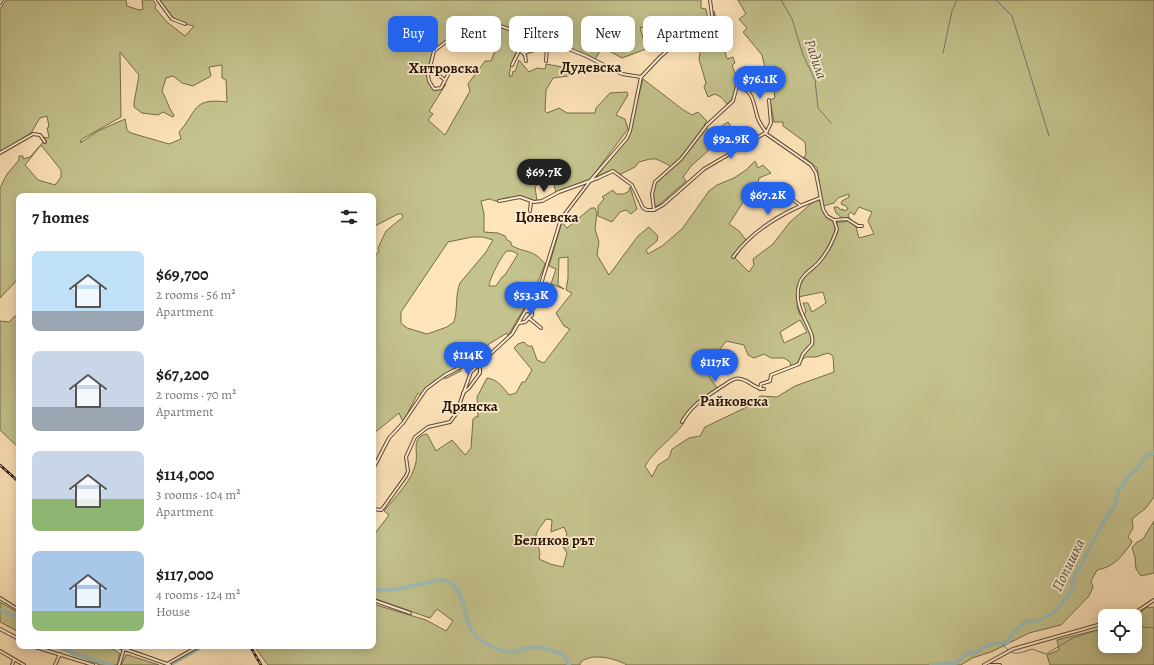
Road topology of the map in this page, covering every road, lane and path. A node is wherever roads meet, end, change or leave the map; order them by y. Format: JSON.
{"nodes":[{"id":1,"x":2,"y":0,"type":"edge"},
{"id":2,"x":158,"y":0,"type":"edge"},
{"id":3,"x":710,"y":0,"type":"edge"},
{"id":4,"x":0,"y":3,"type":"edge"},
{"id":5,"x":185,"y":24,"type":"dead end"},
{"id":6,"x":509,"y":29,"type":"edge"},
{"id":7,"x":573,"y":51,"type":"edge"},
{"id":8,"x":519,"y":52,"type":"edge"},
{"id":9,"x":527,"y":52,"type":"edge"},
{"id":10,"x":547,"y":52,"type":"edge"},
{"id":11,"x":524,"y":53,"type":"joint"},
{"id":12,"x":546,"y":61,"type":"dead end"},
{"id":13,"x":526,"y":62,"type":"dead end"},
{"id":14,"x":512,"y":65,"type":"dead end"},
{"id":15,"x":429,"y":68,"type":"junction"},
{"id":16,"x":450,"y":70,"type":"dead end"},
{"id":17,"x":641,"y":77,"type":"junction"},
{"id":18,"x":445,"y":80,"type":"junction"},
{"id":19,"x":769,"y":100,"type":"dead end"},
{"id":20,"x":766,"y":133,"type":"junction"},
{"id":21,"x":45,"y":142,"type":"dead end"},
{"id":22,"x":0,"y":153,"type":"edge"},
{"id":23,"x":590,"y":181,"type":"junction"},
{"id":24,"x":789,"y":197,"type":"dead end"},
{"id":25,"x":820,"y":198,"type":"junction"},
{"id":26,"x":499,"y":201,"type":"dead end"},
{"id":27,"x":531,"y":201,"type":"junction"},
{"id":28,"x":801,"y":205,"type":"junction"},
{"id":29,"x":654,"y":210,"type":"junction"},
{"id":30,"x":530,"y":211,"type":"dead end"},
{"id":31,"x":834,"y":220,"type":"junction"},
{"id":32,"x":862,"y":226,"type":"dead end"},
{"id":33,"x":733,"y":257,"type":"dead end"},
{"id":34,"x":538,"y":304,"type":"dead end"},
{"id":35,"x":526,"y":311,"type":"junction"},
{"id":36,"x":530,"y":312,"type":"junction"},
{"id":37,"x":529,"y":318,"type":"junction"},
{"id":38,"x":519,"y":323,"type":"junction"},
{"id":39,"x":541,"y":328,"type":"dead end"},
{"id":40,"x":481,"y":363,"type":"junction"},
{"id":41,"x":760,"y":388,"type":"junction"},
{"id":42,"x":764,"y":389,"type":"dead end"},
{"id":43,"x":463,"y":393,"type":"junction"},
{"id":44,"x":682,"y":422,"type":"dead end"},
{"id":45,"x":376,"y":463,"type":"edge"},
{"id":46,"x":376,"y":509,"type":"edge"},
{"id":47,"x":0,"y":598,"type":"edge"},
{"id":48,"x":1154,"y":600,"type":"edge"},
{"id":49,"x":376,"y":601,"type":"edge"},
{"id":50,"x":16,"y":608,"type":"edge"},
{"id":51,"x":1140,"y":609,"type":"edge"},
{"id":52,"x":410,"y":613,"type":"dead end"},
{"id":53,"x":1098,"y":626,"type":"edge"},
{"id":54,"x":0,"y":629,"type":"edge"},
{"id":55,"x":16,"y":637,"type":"edge"},
{"id":56,"x":42,"y":649,"type":"edge"},
{"id":57,"x":124,"y":649,"type":"joint"},
{"id":58,"x":194,"y":649,"type":"edge"},
{"id":59,"x":0,"y":651,"type":"edge"},
{"id":60,"x":60,"y":654,"type":"junction"},
{"id":61,"x":14,"y":660,"type":"junction"},
{"id":62,"x":19,"y":664,"type":"edge"},
{"id":63,"x":169,"y":664,"type":"edge"},
{"id":64,"x":12,"y":665,"type":"edge"},
{"id":65,"x":24,"y":665,"type":"edge"},
{"id":66,"x":55,"y":665,"type":"edge"},
{"id":67,"x":93,"y":665,"type":"edge"},
{"id":68,"x":119,"y":665,"type":"edge"},
{"id":69,"x":986,"y":665,"type":"edge"},
{"id":70,"x":1000,"y":665,"type":"edge"}],
"edges":[{"from":1,"to":4,"type":"street"},
{"from":2,"to":5,"type":"street"},
{"from":3,"to":17,"type":"street"},
{"from":6,"to":15,"type":"street"},
{"from":7,"to":17,"type":"street"},
{"from":8,"to":14,"type":"street"},
{"from":9,"to":11,"type":"street"},
{"from":10,"to":12,"type":"street"},
{"from":11,"to":13,"type":"street"},
{"from":15,"to":18,"type":"street"},
{"from":15,"to":18,"type":"street"},
{"from":16,"to":18,"type":"street"},
{"from":17,"to":23,"type":"street"},
{"from":19,"to":20,"type":"street"},
{"from":20,"to":25,"type":"street"},
{"from":20,"to":29,"type":"street"},
{"from":20,"to":29,"type":"street"},
{"from":21,"to":22,"type":"street"},
{"from":23,"to":27,"type":"street"},
{"from":23,"to":29,"type":"street"},
{"from":23,"to":35,"type":"street"},
{"from":24,"to":28,"type":"street"},
{"from":25,"to":28,"type":"street"},
{"from":25,"to":31,"type":"street"},
{"from":26,"to":27,"type":"street"},
{"from":27,"to":30,"type":"street"},
{"from":28,"to":33,"type":"street"},
{"from":31,"to":32,"type":"street"},
{"from":31,"to":41,"type":"street"},
{"from":34,"to":36,"type":"street"},
{"from":35,"to":36,"type":"street"},
{"from":35,"to":38,"type":"street"},
{"from":36,"to":37,"type":"street"},
{"from":37,"to":38,"type":"street"},
{"from":37,"to":39,"type":"street"},
{"from":38,"to":40,"type":"street"},
{"from":40,"to":43,"type":"street"},
{"from":40,"to":43,"type":"street"},
{"from":40,"to":45,"type":"street"},
{"from":41,"to":42,"type":"street"},
{"from":41,"to":44,"type":"street"},
{"from":43,"to":46,"type":"street"},
{"from":47,"to":50,"type":"street"},
{"from":48,"to":51,"type":"street"},
{"from":49,"to":52,"type":"street"},
{"from":53,"to":69,"type":"street"},
{"from":54,"to":55,"type":"street"},
{"from":56,"to":60,"type":"street"},
{"from":57,"to":63,"type":"street"},
{"from":57,"to":68,"type":"street"},
{"from":58,"to":63,"type":"street"},
{"from":59,"to":61,"type":"street"},
{"from":60,"to":66,"type":"street"},
{"from":60,"to":67,"type":"street"},
{"from":61,"to":62,"type":"street"},
{"from":61,"to":64,"type":"street"},
{"from":62,"to":65,"type":"street"},
{"from":69,"to":70,"type":"street"}]}
